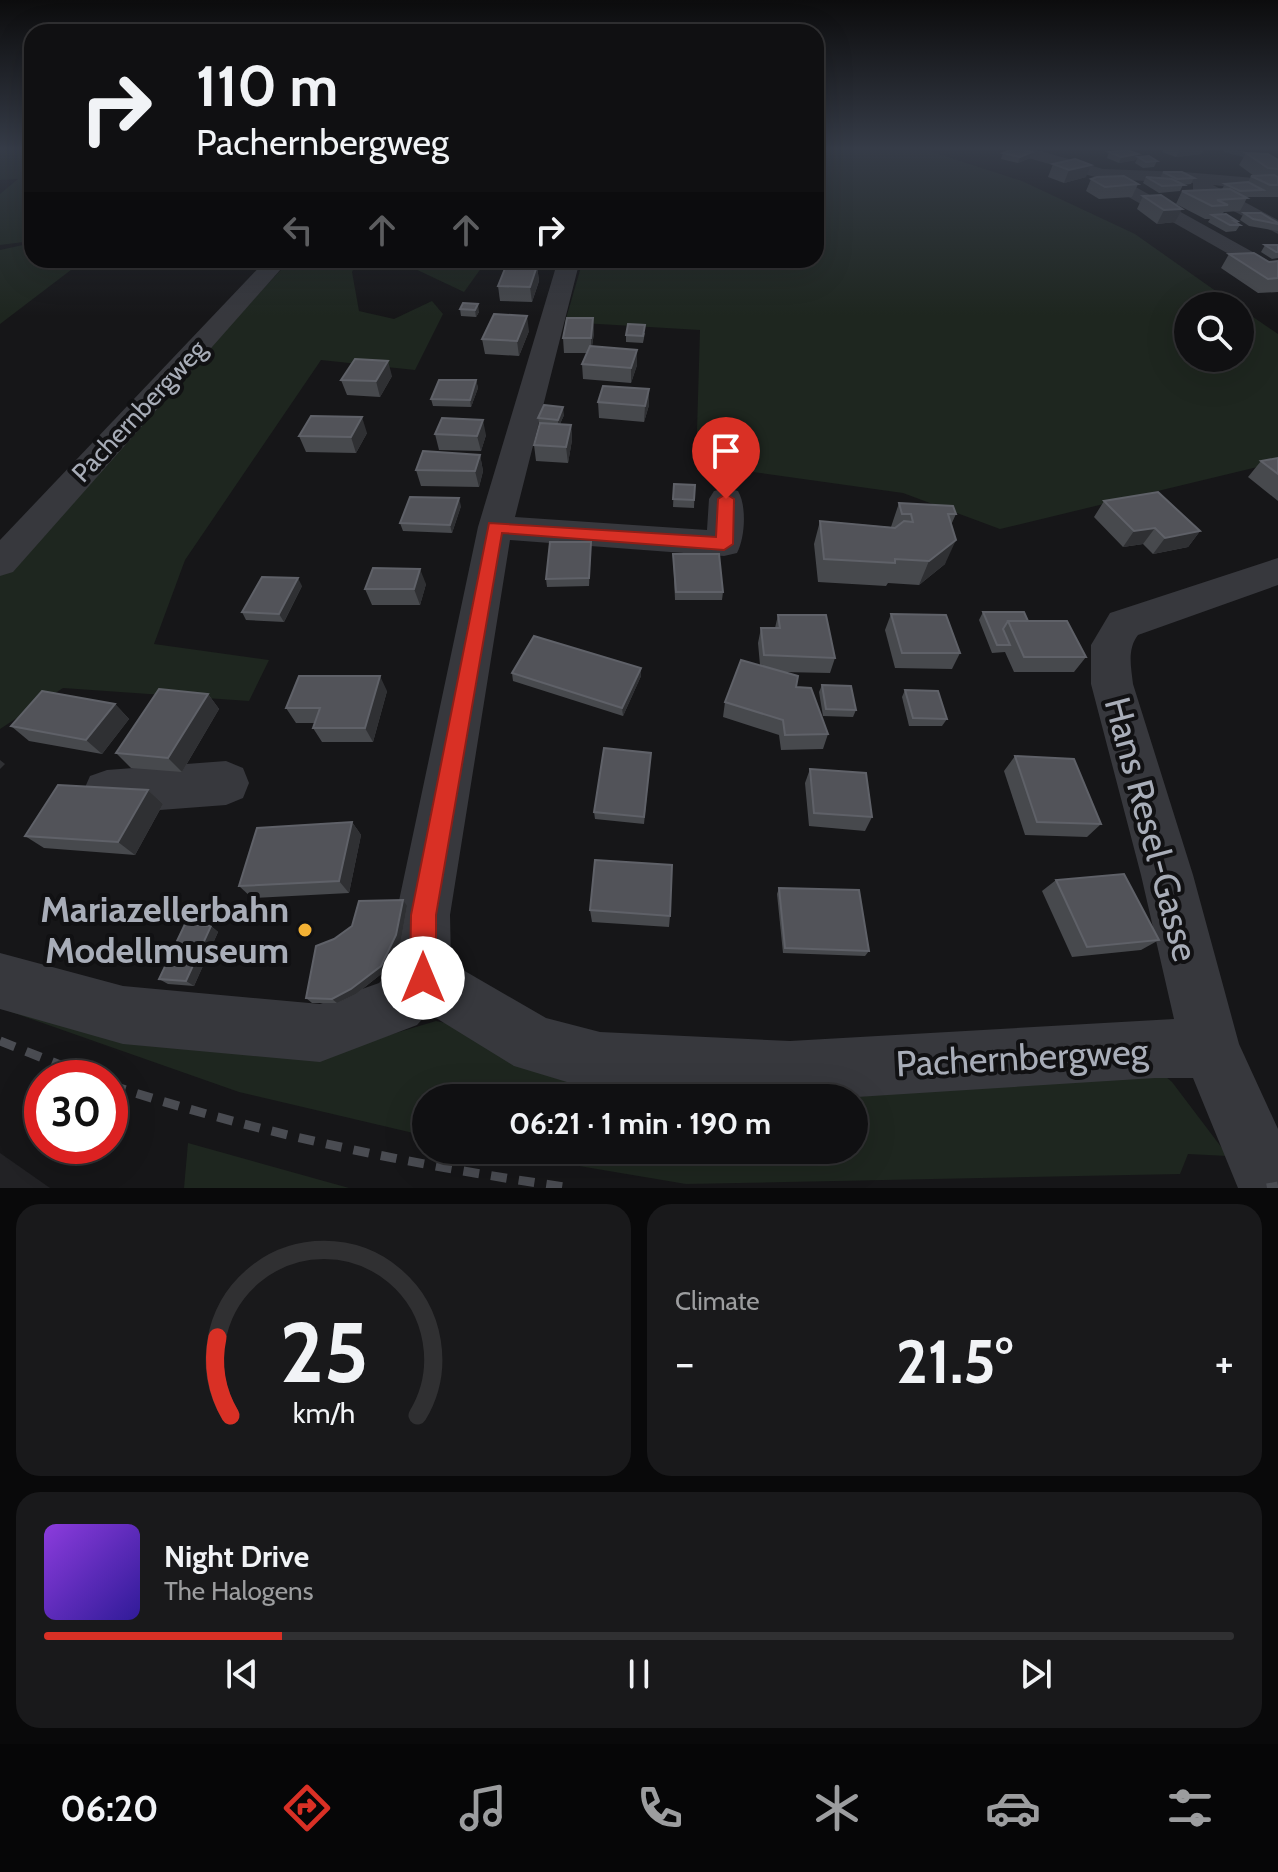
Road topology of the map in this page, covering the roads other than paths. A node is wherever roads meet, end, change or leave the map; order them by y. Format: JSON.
{"nodes":[{"id":1,"x":1157,"y":205,"type":"edge"},
{"id":2,"x":1236,"y":205,"type":"edge"},
{"id":3,"x":1278,"y":228,"type":"edge"},
{"id":4,"x":271,"y":268,"type":"edge"},
{"id":5,"x":567,"y":268,"type":"edge"},
{"id":6,"x":1278,"y":275,"type":"edge"},
{"id":7,"x":726,"y":499,"type":"dead end"},
{"id":8,"x":495,"y":527,"type":"junction"},
{"id":9,"x":0,"y":563,"type":"edge"},
{"id":10,"x":1278,"y":571,"type":"edge"},
{"id":11,"x":226,"y":783,"type":"dead end"},
{"id":12,"x":107,"y":792,"type":"edge"},
{"id":13,"x":423,"y":978,"type":"junction"},
{"id":14,"x":0,"y":981,"type":"edge"},
{"id":15,"x":1211,"y":1049,"type":"junction"},
{"id":16,"x":1271,"y":1188,"type":"edge"}],
"edges":[{"from":1,"to":6,"type":"street"},
{"from":2,"to":3,"type":"street"},
{"from":4,"to":9,"type":"street","name":"Pachernbergweg"},
{"from":5,"to":8,"type":"street"},
{"from":7,"to":8,"type":"street"},
{"from":8,"to":13,"type":"street"},
{"from":10,"to":15,"type":"street","name":"Hans Resel-Gasse"},
{"from":11,"to":12,"type":"street"},
{"from":13,"to":14,"type":"street"},
{"from":13,"to":15,"type":"street","name":"Pachernbergweg"},
{"from":15,"to":16,"type":"street","name":"Hans Resel-Gasse"}]}
